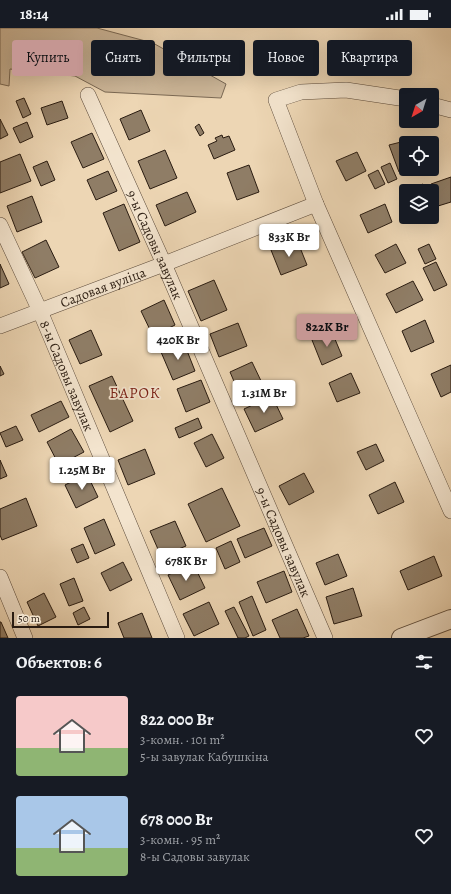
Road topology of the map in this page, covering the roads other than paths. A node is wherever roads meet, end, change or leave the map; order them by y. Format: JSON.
{"nodes":[{"id":1,"x":88,"y":96,"type":"dead end"},
{"id":2,"x":399,"y":98,"type":"edge"},
{"id":3,"x":439,"y":107,"type":"edge"},
{"id":4,"x":451,"y":110,"type":"edge"},
{"id":5,"x":316,"y":204,"type":"junction"},
{"id":6,"x":0,"y":225,"type":"edge"},
{"id":7,"x":164,"y":264,"type":"junction"},
{"id":8,"x":40,"y":310,"type":"junction"},
{"id":9,"x":0,"y":326,"type":"edge"},
{"id":10,"x":451,"y":511,"type":"edge"},
{"id":11,"x":0,"y":577,"type":"edge"},
{"id":12,"x":451,"y":619,"type":"edge"},
{"id":13,"x":25,"y":638,"type":"edge"},
{"id":14,"x":177,"y":638,"type":"edge"},
{"id":15,"x":325,"y":638,"type":"edge"},
{"id":16,"x":401,"y":638,"type":"edge"}],
"edges":[{"from":1,"to":7,"type":"street","name":"9-ы Садовы завулак"},
{"from":2,"to":5,"type":"street"},
{"from":3,"to":4,"type":"street"},
{"from":5,"to":7,"type":"street","name":"Садовая вуліца"},
{"from":5,"to":10,"type":"street"},
{"from":6,"to":8,"type":"street","name":"8-ы Садовы завулак"},
{"from":7,"to":8,"type":"street","name":"Садовая вуліца"},
{"from":7,"to":15,"type":"street","name":"9-ы Садовы завулак"},
{"from":8,"to":9,"type":"street","name":"Садовая вуліца"},
{"from":8,"to":14,"type":"street","name":"8-ы Садовы завулак"},
{"from":11,"to":13,"type":"street"},
{"from":12,"to":16,"type":"street"}]}
